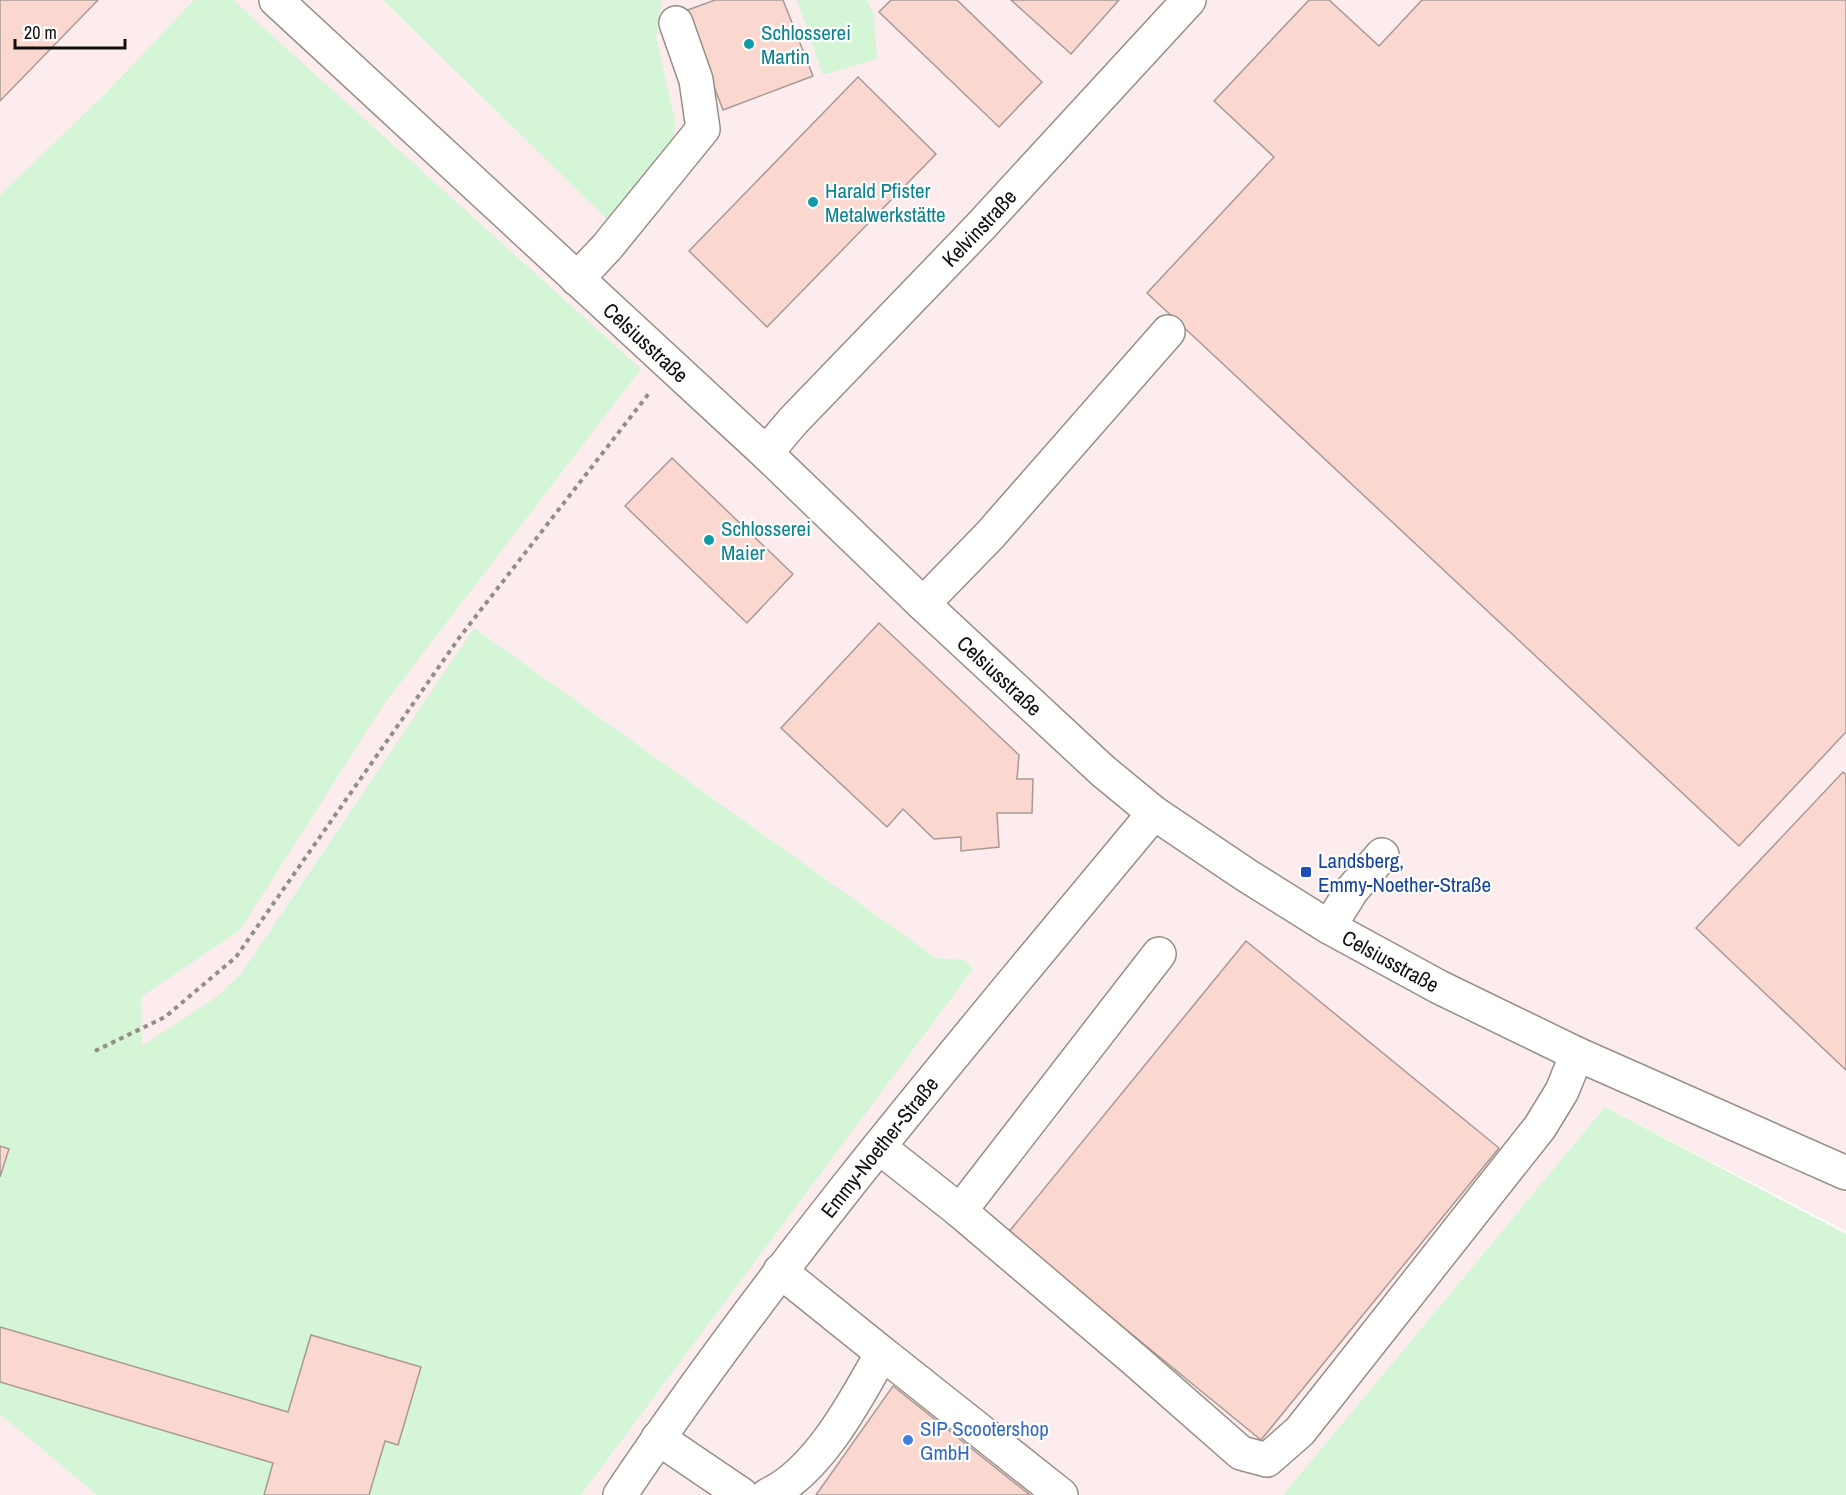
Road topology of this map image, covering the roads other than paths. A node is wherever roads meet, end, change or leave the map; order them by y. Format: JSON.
{"nodes":[{"id":1,"x":276,"y":0,"type":"edge"},
{"id":2,"x":1189,"y":0,"type":"edge"},
{"id":3,"x":676,"y":23,"type":"dead end"},
{"id":4,"x":577,"y":279,"type":"junction"},
{"id":5,"x":1168,"y":332,"type":"dead end"},
{"id":6,"x":766,"y":453,"type":"junction"},
{"id":7,"x":923,"y":604,"type":"junction"},
{"id":8,"x":1154,"y":813,"type":"junction"},
{"id":9,"x":1382,"y":855,"type":"dead end"},
{"id":10,"x":1329,"y":927,"type":"junction"},
{"id":11,"x":1159,"y":954,"type":"dead end"},
{"id":12,"x":1577,"y":1054,"type":"junction"},
{"id":13,"x":879,"y":1147,"type":"junction"},
{"id":14,"x":1846,"y":1173,"type":"edge"},
{"id":15,"x":960,"y":1212,"type":"junction"},
{"id":16,"x":780,"y":1271,"type":"junction"},
{"id":17,"x":882,"y":1353,"type":"junction"},
{"id":18,"x":658,"y":1438,"type":"junction"},
{"id":19,"x":620,"y":1495,"type":"edge"},
{"id":20,"x":742,"y":1495,"type":"edge"},
{"id":21,"x":768,"y":1495,"type":"edge"},
{"id":22,"x":1060,"y":1495,"type":"edge"}],
"edges":[{"from":1,"to":4,"type":"street","name":"Celsiusstraße"},
{"from":2,"to":6,"type":"street","name":"Kelvinstraße"},
{"from":3,"to":4,"type":"street"},
{"from":4,"to":6,"type":"street","name":"Celsiusstraße"},
{"from":5,"to":7,"type":"street"},
{"from":6,"to":7,"type":"street","name":"Celsiusstraße"},
{"from":7,"to":8,"type":"street","name":"Celsiusstraße"},
{"from":8,"to":10,"type":"street","name":"Celsiusstraße"},
{"from":8,"to":13,"type":"street","name":"Emmy-Noether-Straße"},
{"from":9,"to":10,"type":"street"},
{"from":10,"to":12,"type":"street","name":"Celsiusstraße"},
{"from":11,"to":15,"type":"street"},
{"from":12,"to":14,"type":"street","name":"Celsiusstraße"},
{"from":12,"to":15,"type":"street"},
{"from":13,"to":15,"type":"street"},
{"from":13,"to":16,"type":"street","name":"Emmy-Noether-Straße"},
{"from":16,"to":17,"type":"street"},
{"from":16,"to":18,"type":"street","name":"Emmy-Noether-Straße"},
{"from":17,"to":21,"type":"street"},
{"from":17,"to":22,"type":"street"},
{"from":18,"to":19,"type":"street","name":"Emmy-Noether-Straße"},
{"from":18,"to":20,"type":"street"}]}
